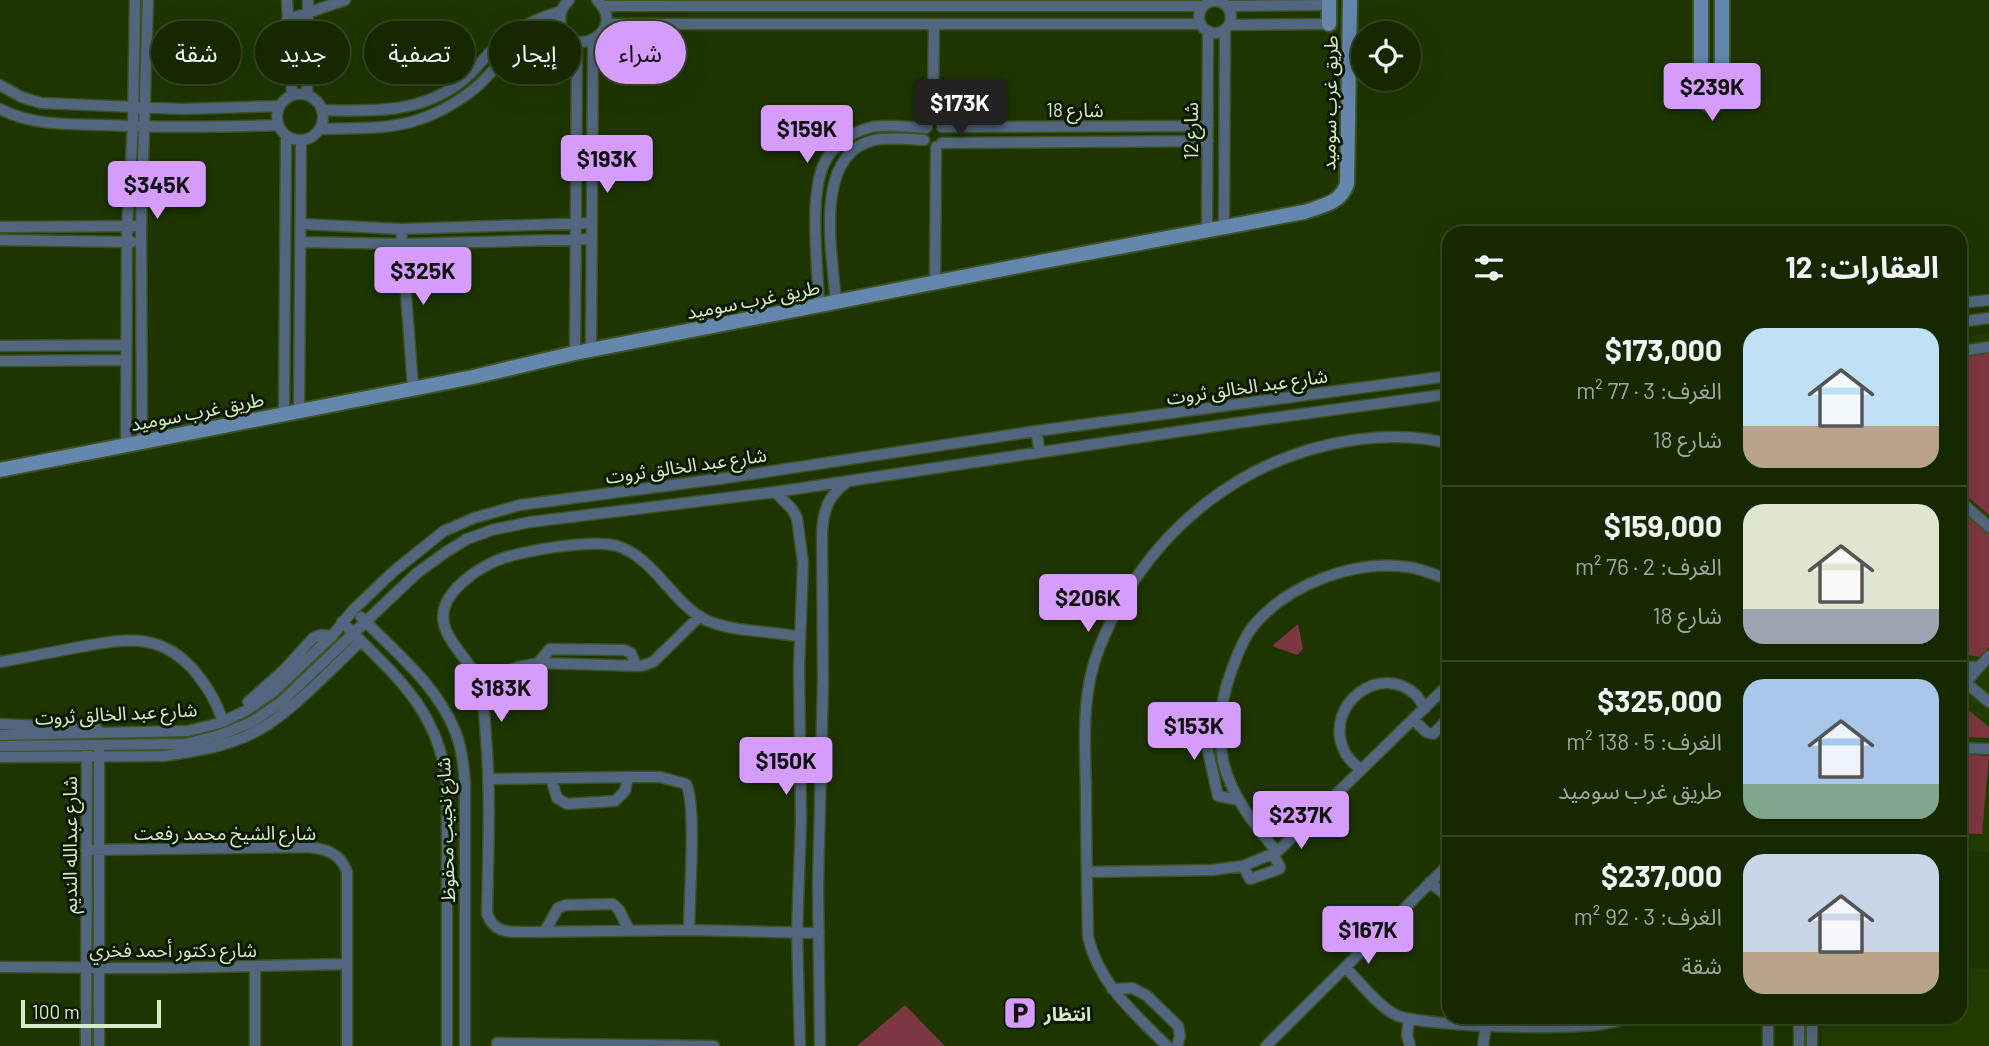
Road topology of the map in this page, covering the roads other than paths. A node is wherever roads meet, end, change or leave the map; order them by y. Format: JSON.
{"nodes":[{"id":1,"x":135,"y":0,"type":"edge"},
{"id":2,"x":148,"y":0,"type":"edge"},
{"id":3,"x":287,"y":0,"type":"edge"},
{"id":4,"x":308,"y":0,"type":"edge"},
{"id":5,"x":345,"y":0,"type":"edge"},
{"id":6,"x":569,"y":0,"type":"edge"},
{"id":7,"x":1350,"y":0,"type":"edge"},
{"id":8,"x":1701,"y":0,"type":"edge"},
{"id":9,"x":1722,"y":0,"type":"edge"},
{"id":10,"x":1329,"y":2,"type":"edge"},
{"id":11,"x":600,"y":3,"type":"edge"},
{"id":12,"x":775,"y":3,"type":"edge"},
{"id":13,"x":792,"y":3,"type":"edge"},
{"id":14,"x":1207,"y":3,"type":"edge"},
{"id":15,"x":1225,"y":3,"type":"edge"},
{"id":16,"x":561,"y":11,"type":"junction"},
{"id":17,"x":308,"y":13,"type":"junction"},
{"id":18,"x":287,"y":20,"type":"junction"},
{"id":19,"x":560,"y":21,"type":"edge"},
{"id":20,"x":606,"y":21,"type":"edge"},
{"id":21,"x":686,"y":24,"type":"edge"},
{"id":22,"x":775,"y":24,"type":"junction"},
{"id":23,"x":792,"y":24,"type":"junction"},
{"id":24,"x":934,"y":24,"type":"junction"},
{"id":25,"x":1329,"y":24,"type":"joint"},
{"id":26,"x":1227,"y":27,"type":"junction"},
{"id":27,"x":1204,"y":28,"type":"junction"},
{"id":28,"x":593,"y":40,"type":"joint"},
{"id":29,"x":581,"y":41,"type":"edge"},
{"id":30,"x":489,"y":75,"type":"edge"},
{"id":31,"x":577,"y":84,"type":"edge"},
{"id":32,"x":0,"y":85,"type":"edge"},
{"id":33,"x":292,"y":95,"type":"junction"},
{"id":34,"x":307,"y":95,"type":"junction"},
{"id":35,"x":22,"y":97,"type":"junction"},
{"id":36,"x":61,"y":104,"type":"junction"},
{"id":37,"x":933,"y":105,"type":"junction"},
{"id":38,"x":279,"y":106,"type":"junction"},
{"id":39,"x":134,"y":107,"type":"junction"},
{"id":40,"x":146,"y":107,"type":"junction"},
{"id":41,"x":0,"y":109,"type":"edge"},
{"id":42,"x":322,"y":110,"type":"junction"},
{"id":43,"x":15,"y":117,"type":"junction"},
{"id":44,"x":61,"y":123,"type":"junction"},
{"id":45,"x":278,"y":125,"type":"junction"},
{"id":46,"x":1208,"y":125,"type":"junction"},
{"id":47,"x":133,"y":126,"type":"junction"},
{"id":48,"x":940,"y":126,"type":"junction"},
{"id":49,"x":926,"y":127,"type":"junction"},
{"id":50,"x":146,"y":128,"type":"junction"},
{"id":51,"x":320,"y":129,"type":"junction"},
{"id":52,"x":286,"y":136,"type":"junction"},
{"id":53,"x":301,"y":140,"type":"junction"},
{"id":54,"x":923,"y":140,"type":"junction"},
{"id":55,"x":1208,"y":141,"type":"junction"},
{"id":56,"x":939,"y":145,"type":"junction"},
{"id":57,"x":592,"y":223,"type":"junction"},
{"id":58,"x":302,"y":224,"type":"junction"},
{"id":59,"x":577,"y":224,"type":"junction"},
{"id":60,"x":127,"y":226,"type":"junction"},
{"id":61,"x":141,"y":226,"type":"junction"},
{"id":62,"x":472,"y":226,"type":"junction"},
{"id":63,"x":1224,"y":227,"type":"junction"},
{"id":64,"x":0,"y":228,"type":"edge"},
{"id":65,"x":401,"y":229,"type":"junction"},
{"id":66,"x":1207,"y":230,"type":"junction"},
{"id":67,"x":592,"y":239,"type":"junction"},
{"id":68,"x":0,"y":240,"type":"edge"},
{"id":69,"x":577,"y":240,"type":"junction"},
{"id":70,"x":128,"y":242,"type":"junction"},
{"id":71,"x":141,"y":242,"type":"junction"},
{"id":72,"x":302,"y":242,"type":"junction"},
{"id":73,"x":473,"y":243,"type":"junction"},
{"id":74,"x":403,"y":244,"type":"junction"},
{"id":75,"x":934,"y":283,"type":"junction"},
{"id":76,"x":1989,"y":300,"type":"edge"},
{"id":77,"x":1967,"y":302,"type":"edge"},
{"id":78,"x":836,"y":303,"type":"junction"},
{"id":79,"x":819,"y":306,"type":"junction"},
{"id":80,"x":1989,"y":318,"type":"edge"},
{"id":81,"x":1967,"y":321,"type":"edge"},
{"id":82,"x":126,"y":345,"type":"junction"},
{"id":83,"x":0,"y":346,"type":"edge"},
{"id":84,"x":15,"y":346,"type":"junction"},
{"id":85,"x":55,"y":347,"type":"junction"},
{"id":86,"x":1989,"y":347,"type":"edge"},
{"id":87,"x":592,"y":350,"type":"junction"},
{"id":88,"x":1967,"y":350,"type":"edge"},
{"id":89,"x":575,"y":354,"type":"junction"},
{"id":90,"x":126,"y":360,"type":"junction"},
{"id":91,"x":0,"y":361,"type":"edge"},
{"id":92,"x":15,"y":361,"type":"junction"},
{"id":93,"x":56,"y":361,"type":"junction"},
{"id":94,"x":1442,"y":377,"type":"edge"},
{"id":95,"x":413,"y":387,"type":"junction"},
{"id":96,"x":1442,"y":395,"type":"edge"},
{"id":97,"x":299,"y":410,"type":"junction"},
{"id":98,"x":284,"y":413,"type":"junction"},
{"id":99,"x":1036,"y":431,"type":"junction"},
{"id":100,"x":142,"y":442,"type":"junction"},
{"id":101,"x":1442,"y":443,"type":"edge"},
{"id":102,"x":126,"y":445,"type":"junction"},
{"id":103,"x":1040,"y":452,"type":"junction"},
{"id":104,"x":0,"y":470,"type":"edge"},
{"id":105,"x":848,"y":481,"type":"junction"},
{"id":106,"x":775,"y":492,"type":"junction"},
{"id":107,"x":1967,"y":508,"type":"edge"},
{"id":108,"x":1989,"y":527,"type":"edge"},
{"id":109,"x":821,"y":562,"type":"junction"},
{"id":110,"x":803,"y":563,"type":"junction"},
{"id":111,"x":1442,"y":578,"type":"edge"},
{"id":112,"x":353,"y":610,"type":"junction"},
{"id":113,"x":700,"y":616,"type":"junction"},
{"id":114,"x":365,"y":621,"type":"junction"},
{"id":115,"x":342,"y":622,"type":"junction"},
{"id":116,"x":353,"y":633,"type":"junction"},
{"id":117,"x":332,"y":636,"type":"junction"},
{"id":118,"x":800,"y":637,"type":"junction"},
{"id":119,"x":361,"y":641,"type":"junction"},
{"id":120,"x":1989,"y":656,"type":"edge"},
{"id":121,"x":0,"y":662,"type":"edge"},
{"id":122,"x":538,"y":663,"type":"junction"},
{"id":123,"x":635,"y":666,"type":"junction"},
{"id":124,"x":1967,"y":666,"type":"edge"},
{"id":125,"x":1979,"y":667,"type":"junction"},
{"id":126,"x":1967,"y":680,"type":"edge"},
{"id":127,"x":479,"y":682,"type":"junction"},
{"id":128,"x":1967,"y":688,"type":"edge"},
{"id":129,"x":1442,"y":691,"type":"edge"},
{"id":130,"x":1989,"y":702,"type":"edge"},
{"id":131,"x":1221,"y":707,"type":"junction"},
{"id":132,"x":1425,"y":708,"type":"junction"},
{"id":133,"x":221,"y":716,"type":"junction"},
{"id":134,"x":1414,"y":720,"type":"junction"},
{"id":135,"x":0,"y":724,"type":"edge"},
{"id":136,"x":1442,"y":725,"type":"edge"},
{"id":137,"x":87,"y":731,"type":"junction"},
{"id":138,"x":99,"y":732,"type":"junction"},
{"id":139,"x":0,"y":735,"type":"edge"},
{"id":140,"x":0,"y":746,"type":"edge"},
{"id":141,"x":1967,"y":748,"type":"edge"},
{"id":142,"x":1989,"y":750,"type":"edge"},
{"id":143,"x":87,"y":751,"type":"junction"},
{"id":144,"x":99,"y":751,"type":"junction"},
{"id":145,"x":0,"y":757,"type":"edge"},
{"id":146,"x":1360,"y":769,"type":"junction"},
{"id":147,"x":628,"y":777,"type":"junction"},
{"id":148,"x":551,"y":778,"type":"junction"},
{"id":149,"x":489,"y":779,"type":"junction"},
{"id":150,"x":1239,"y":800,"type":"junction"},
{"id":151,"x":801,"y":821,"type":"junction"},
{"id":152,"x":821,"y":824,"type":"junction"},
{"id":153,"x":86,"y":850,"type":"junction"},
{"id":154,"x":99,"y":850,"type":"junction"},
{"id":155,"x":1275,"y":853,"type":"junction"},
{"id":156,"x":1243,"y":866,"type":"junction"},
{"id":157,"x":1442,"y":871,"type":"edge"},
{"id":158,"x":1087,"y":872,"type":"junction"},
{"id":159,"x":1430,"y":882,"type":"junction"},
{"id":160,"x":1442,"y":892,"type":"edge"},
{"id":161,"x":629,"y":930,"type":"junction"},
{"id":162,"x":689,"y":930,"type":"junction"},
{"id":163,"x":545,"y":932,"type":"junction"},
{"id":164,"x":797,"y":932,"type":"junction"},
{"id":165,"x":819,"y":933,"type":"junction"},
{"id":166,"x":347,"y":964,"type":"junction"},
{"id":167,"x":255,"y":966,"type":"junction"},
{"id":168,"x":0,"y":967,"type":"edge"},
{"id":169,"x":86,"y":967,"type":"junction"},
{"id":170,"x":99,"y":967,"type":"junction"},
{"id":171,"x":1345,"y":967,"type":"junction"},
{"id":172,"x":1112,"y":989,"type":"junction"},
{"id":173,"x":1409,"y":1019,"type":"junction"},
{"id":174,"x":1442,"y":1022,"type":"edge"},
{"id":175,"x":1473,"y":1024,"type":"edge"},
{"id":176,"x":1515,"y":1024,"type":"edge"},
{"id":177,"x":1768,"y":1024,"type":"edge"},
{"id":178,"x":1799,"y":1024,"type":"edge"},
{"id":179,"x":1812,"y":1024,"type":"edge"},
{"id":180,"x":1486,"y":1025,"type":"junction"},
{"id":181,"x":497,"y":1043,"type":"dead end"},
{"id":182,"x":586,"y":1045,"type":"edge"},
{"id":183,"x":625,"y":1045,"type":"edge"},
{"id":184,"x":86,"y":1046,"type":"edge"},
{"id":185,"x":99,"y":1046,"type":"edge"},
{"id":186,"x":255,"y":1046,"type":"edge"},
{"id":187,"x":347,"y":1046,"type":"edge"},
{"id":188,"x":447,"y":1046,"type":"edge"},
{"id":189,"x":465,"y":1046,"type":"edge"},
{"id":190,"x":673,"y":1046,"type":"edge"},
{"id":191,"x":714,"y":1046,"type":"edge"},
{"id":192,"x":800,"y":1046,"type":"edge"},
{"id":193,"x":820,"y":1046,"type":"edge"},
{"id":194,"x":1167,"y":1046,"type":"edge"},
{"id":195,"x":1177,"y":1046,"type":"edge"},
{"id":196,"x":1266,"y":1046,"type":"edge"},
{"id":197,"x":1410,"y":1046,"type":"edge"},
{"id":198,"x":1483,"y":1046,"type":"edge"},
{"id":199,"x":1768,"y":1046,"type":"edge"},
{"id":200,"x":1799,"y":1046,"type":"edge"},
{"id":201,"x":1812,"y":1046,"type":"edge"}],
"edges":[{"from":1,"to":39,"type":"street"},
{"from":2,"to":40,"type":"street"},
{"from":3,"to":18,"type":"street"},
{"from":4,"to":17,"type":"street"},
{"from":5,"to":17,"type":"street"},
{"from":6,"to":16,"type":"street"},
{"from":7,"to":63,"type":"street","name":"طريق غرب سوميد"},
{"from":8,"to":9,"type":"street"},
{"from":10,"to":15,"type":"street"},
{"from":10,"to":25,"type":"street"},
{"from":11,"to":12,"type":"street"},
{"from":11,"to":20,"type":"street"},
{"from":12,"to":13,"type":"street"},
{"from":12,"to":22,"type":"street"},
{"from":13,"to":14,"type":"street"},
{"from":13,"to":23,"type":"street"},
{"from":14,"to":15,"type":"street"},
{"from":14,"to":27,"type":"street"},
{"from":15,"to":26,"type":"street"},
{"from":16,"to":19,"type":"street"},
{"from":16,"to":42,"type":"street"},
{"from":17,"to":18,"type":"street"},
{"from":17,"to":34,"type":"street"},
{"from":18,"to":33,"type":"street"},
{"from":21,"to":22,"type":"street"},
{"from":22,"to":23,"type":"street"},
{"from":23,"to":24,"type":"street"},
{"from":24,"to":27,"type":"street"},
{"from":24,"to":37,"type":"street"},
{"from":25,"to":26,"type":"street"},
{"from":26,"to":27,"type":"street"},
{"from":26,"to":63,"type":"street","name":"شارع 12"},
{"from":27,"to":46,"type":"street","name":"شارع 12"},
{"from":28,"to":29,"type":"street"},
{"from":28,"to":57,"type":"street"},
{"from":30,"to":51,"type":"street"},
{"from":31,"to":59,"type":"street"},
{"from":32,"to":35,"type":"street"},
{"from":33,"to":34,"type":"street"},
{"from":33,"to":38,"type":"street"},
{"from":34,"to":42,"type":"street"},
{"from":35,"to":36,"type":"street"},
{"from":35,"to":43,"type":"street"},
{"from":36,"to":39,"type":"street"},
{"from":36,"to":44,"type":"street"},
{"from":37,"to":48,"type":"street"},
{"from":37,"to":49,"type":"street"},
{"from":38,"to":40,"type":"street"},
{"from":38,"to":45,"type":"street"},
{"from":39,"to":40,"type":"street"},
{"from":39,"to":47,"type":"street"},
{"from":40,"to":50,"type":"street"},
{"from":41,"to":43,"type":"street"},
{"from":42,"to":51,"type":"street"},
{"from":43,"to":44,"type":"street"},
{"from":44,"to":47,"type":"street"},
{"from":45,"to":50,"type":"street"},
{"from":45,"to":52,"type":"street"},
{"from":46,"to":48,"type":"street","name":"شارع 18"},
{"from":46,"to":55,"type":"street","name":"شارع 12"},
{"from":47,"to":50,"type":"street"},
{"from":47,"to":60,"type":"street"},
{"from":48,"to":49,"type":"street"},
{"from":48,"to":56,"type":"street"},
{"from":49,"to":54,"type":"street"},
{"from":49,"to":79,"type":"street"},
{"from":50,"to":61,"type":"street"},
{"from":51,"to":53,"type":"street"},
{"from":52,"to":53,"type":"street"},
{"from":52,"to":98,"type":"street"},
{"from":53,"to":58,"type":"street"},
{"from":54,"to":56,"type":"street"},
{"from":54,"to":78,"type":"street"},
{"from":55,"to":56,"type":"street","name":"شارع 18"},
{"from":55,"to":66,"type":"street","name":"شارع 12"},
{"from":56,"to":75,"type":"street"},
{"from":57,"to":59,"type":"street"},
{"from":57,"to":67,"type":"street"},
{"from":58,"to":65,"type":"street"},
{"from":58,"to":72,"type":"street"},
{"from":59,"to":62,"type":"street"},
{"from":59,"to":69,"type":"street"},
{"from":60,"to":61,"type":"street"},
{"from":60,"to":64,"type":"street"},
{"from":60,"to":70,"type":"street"},
{"from":61,"to":71,"type":"street"},
{"from":62,"to":65,"type":"street"},
{"from":62,"to":73,"type":"street"},
{"from":63,"to":66,"type":"street","name":"طريق غرب سوميد"},
{"from":65,"to":74,"type":"street"},
{"from":66,"to":75,"type":"street","name":"طريق غرب سوميد"},
{"from":67,"to":69,"type":"street"},
{"from":67,"to":87,"type":"street"},
{"from":68,"to":70,"type":"street"},
{"from":69,"to":73,"type":"street"},
{"from":69,"to":89,"type":"street"},
{"from":70,"to":71,"type":"street"},
{"from":70,"to":82,"type":"street"},
{"from":71,"to":100,"type":"street"},
{"from":72,"to":74,"type":"street"},
{"from":72,"to":97,"type":"street"},
{"from":73,"to":74,"type":"street"},
{"from":74,"to":95,"type":"street"},
{"from":75,"to":78,"type":"street","name":"طريق غرب سوميد"},
{"from":76,"to":77,"type":"street"},
{"from":78,"to":79,"type":"street","name":"طريق غرب سوميد"},
{"from":79,"to":87,"type":"street","name":"طريق غرب سوميد"},
{"from":80,"to":81,"type":"street"},
{"from":82,"to":85,"type":"street"},
{"from":82,"to":90,"type":"street"},
{"from":83,"to":84,"type":"street"},
{"from":84,"to":85,"type":"street"},
{"from":84,"to":92,"type":"street"},
{"from":85,"to":93,"type":"street"},
{"from":86,"to":88,"type":"street"},
{"from":87,"to":89,"type":"street","name":"طريق غرب سوميد"},
{"from":89,"to":95,"type":"street","name":"طريق غرب سوميد"},
{"from":90,"to":93,"type":"street"},
{"from":90,"to":102,"type":"street"},
{"from":91,"to":92,"type":"street"},
{"from":92,"to":93,"type":"street"},
{"from":94,"to":99,"type":"street","name":"شارع عبد الخالق ثروت"},
{"from":95,"to":97,"type":"street","name":"طريق غرب سوميد"},
{"from":96,"to":103,"type":"street","name":"شارع عبد الخالق ثروت"},
{"from":97,"to":98,"type":"street","name":"طريق غرب سوميد"},
{"from":98,"to":100,"type":"street","name":"طريق غرب سوميد"},
{"from":99,"to":103,"type":"street"},
{"from":99,"to":112,"type":"street","name":"شارع عبد الخالق ثروت"},
{"from":100,"to":102,"type":"street","name":"طريق غرب سوميد"},
{"from":101,"to":158,"type":"street"},
{"from":102,"to":104,"type":"street","name":"طريق غرب سوميد"},
{"from":103,"to":105,"type":"street","name":"شارع عبد الخالق ثروت"},
{"from":105,"to":106,"type":"street","name":"شارع عبد الخالق ثروت"},
{"from":105,"to":109,"type":"street"},
{"from":106,"to":110,"type":"street"},
{"from":106,"to":114,"type":"street","name":"شارع عبد الخالق ثروت"},
{"from":107,"to":108,"type":"street"},
{"from":109,"to":110,"type":"street"},
{"from":109,"to":152,"type":"street"},
{"from":110,"to":118,"type":"street"},
{"from":111,"to":131,"type":"street"},
{"from":112,"to":114,"type":"street","name":"شارع نجيب محفوظ"},
{"from":112,"to":115,"type":"street","name":"شارع عبد الخالق ثروت"},
{"from":113,"to":118,"type":"street"},
{"from":113,"to":123,"type":"street"},
{"from":113,"to":127,"type":"street"},
{"from":114,"to":116,"type":"street","name":"شارع عبد الخالق ثروت"},
{"from":114,"to":189,"type":"street","name":"شارع نجيب محفوظ"},
{"from":115,"to":116,"type":"street","name":"شارع نجيب محفوظ"},
{"from":115,"to":117,"type":"street","name":"شارع عبد الخالق ثروت"},
{"from":116,"to":119,"type":"street","name":"شارع نجيب محفوظ"},
{"from":116,"to":144,"type":"street","name":"شارع عبد الخالق ثروت"},
{"from":117,"to":133,"type":"street"},
{"from":117,"to":138,"type":"street","name":"شارع عبد الخالق ثروت"},
{"from":118,"to":151,"type":"street"},
{"from":119,"to":144,"type":"street"},
{"from":119,"to":188,"type":"street","name":"شارع نجيب محفوظ"},
{"from":120,"to":125,"type":"street"},
{"from":121,"to":133,"type":"street"},
{"from":122,"to":123,"type":"street"},
{"from":122,"to":123,"type":"street"},
{"from":122,"to":127,"type":"street"},
{"from":124,"to":125,"type":"street"},
{"from":125,"to":126,"type":"street"},
{"from":127,"to":149,"type":"street"},
{"from":128,"to":130,"type":"street"},
{"from":129,"to":132,"type":"street"},
{"from":131,"to":150,"type":"street"},
{"from":131,"to":150,"type":"street"},
{"from":132,"to":134,"type":"street"},
{"from":132,"to":146,"type":"street"},
{"from":133,"to":138,"type":"street"},
{"from":134,"to":136,"type":"street"},
{"from":134,"to":146,"type":"street"},
{"from":135,"to":137,"type":"street"},
{"from":137,"to":138,"type":"street","name":"شارع عبد الخالق ثروت"},
{"from":137,"to":139,"type":"street","name":"شارع عبد الخالق ثروت"},
{"from":137,"to":143,"type":"street","name":"شارع عبدالله النديم"},
{"from":138,"to":144,"type":"street","name":"شارع عبدالله النديم"},
{"from":140,"to":143,"type":"street","name":"شارع عبد الخالق ثروت"},
{"from":141,"to":142,"type":"street"},
{"from":143,"to":144,"type":"street","name":"شارع عبد الخالق ثروت"},
{"from":143,"to":145,"type":"street"},
{"from":143,"to":153,"type":"street","name":"شارع عبدالله النديم"},
{"from":144,"to":154,"type":"street","name":"شارع عبدالله النديم"},
{"from":146,"to":155,"type":"street"},
{"from":147,"to":148,"type":"street"},
{"from":147,"to":148,"type":"street"},
{"from":147,"to":162,"type":"street"},
{"from":148,"to":149,"type":"street"},
{"from":149,"to":163,"type":"street"},
{"from":150,"to":155,"type":"street"},
{"from":151,"to":152,"type":"street"},
{"from":151,"to":164,"type":"street"},
{"from":152,"to":165,"type":"street"},
{"from":153,"to":154,"type":"street","name":"شارع الشيخ محمد رفعت"},
{"from":153,"to":169,"type":"street","name":"شارع عبدالله النديم"},
{"from":154,"to":166,"type":"street","name":"شارع الشيخ محمد رفعت"},
{"from":154,"to":170,"type":"street","name":"شارع عبدالله النديم"},
{"from":155,"to":156,"type":"street"},
{"from":155,"to":156,"type":"street"},
{"from":156,"to":158,"type":"street"},
{"from":157,"to":159,"type":"street"},
{"from":158,"to":172,"type":"street"},
{"from":159,"to":160,"type":"street"},
{"from":159,"to":171,"type":"street"},
{"from":161,"to":162,"type":"street"},
{"from":161,"to":163,"type":"street"},
{"from":161,"to":163,"type":"street"},
{"from":162,"to":164,"type":"street"},
{"from":164,"to":165,"type":"street"},
{"from":164,"to":192,"type":"street"},
{"from":165,"to":193,"type":"street"},
{"from":166,"to":167,"type":"street","name":"شارع دكتور أحمد فخري"},
{"from":166,"to":187,"type":"street","name":"شارع الشيخ محمد رفعت"},
{"from":167,"to":170,"type":"street","name":"شارع دكتور أحمد فخري"},
{"from":167,"to":186,"type":"street"},
{"from":168,"to":169,"type":"street","name":"شارع دكتور أحمد فخري"},
{"from":169,"to":170,"type":"street","name":"شارع دكتور أحمد فخري"},
{"from":169,"to":184,"type":"street","name":"شارع عبدالله النديم"},
{"from":170,"to":185,"type":"street","name":"شارع عبدالله النديم"},
{"from":171,"to":173,"type":"street"},
{"from":171,"to":196,"type":"street"},
{"from":172,"to":194,"type":"street"},
{"from":172,"to":195,"type":"street"},
{"from":173,"to":174,"type":"street"},
{"from":173,"to":197,"type":"street"},
{"from":175,"to":180,"type":"street"},
{"from":176,"to":180,"type":"street"},
{"from":177,"to":199,"type":"street"},
{"from":178,"to":200,"type":"street"},
{"from":179,"to":201,"type":"street"},
{"from":180,"to":198,"type":"street"},
{"from":181,"to":182,"type":"street"},
{"from":182,"to":183,"type":"street"},
{"from":183,"to":190,"type":"street"},
{"from":190,"to":191,"type":"street"}]}
